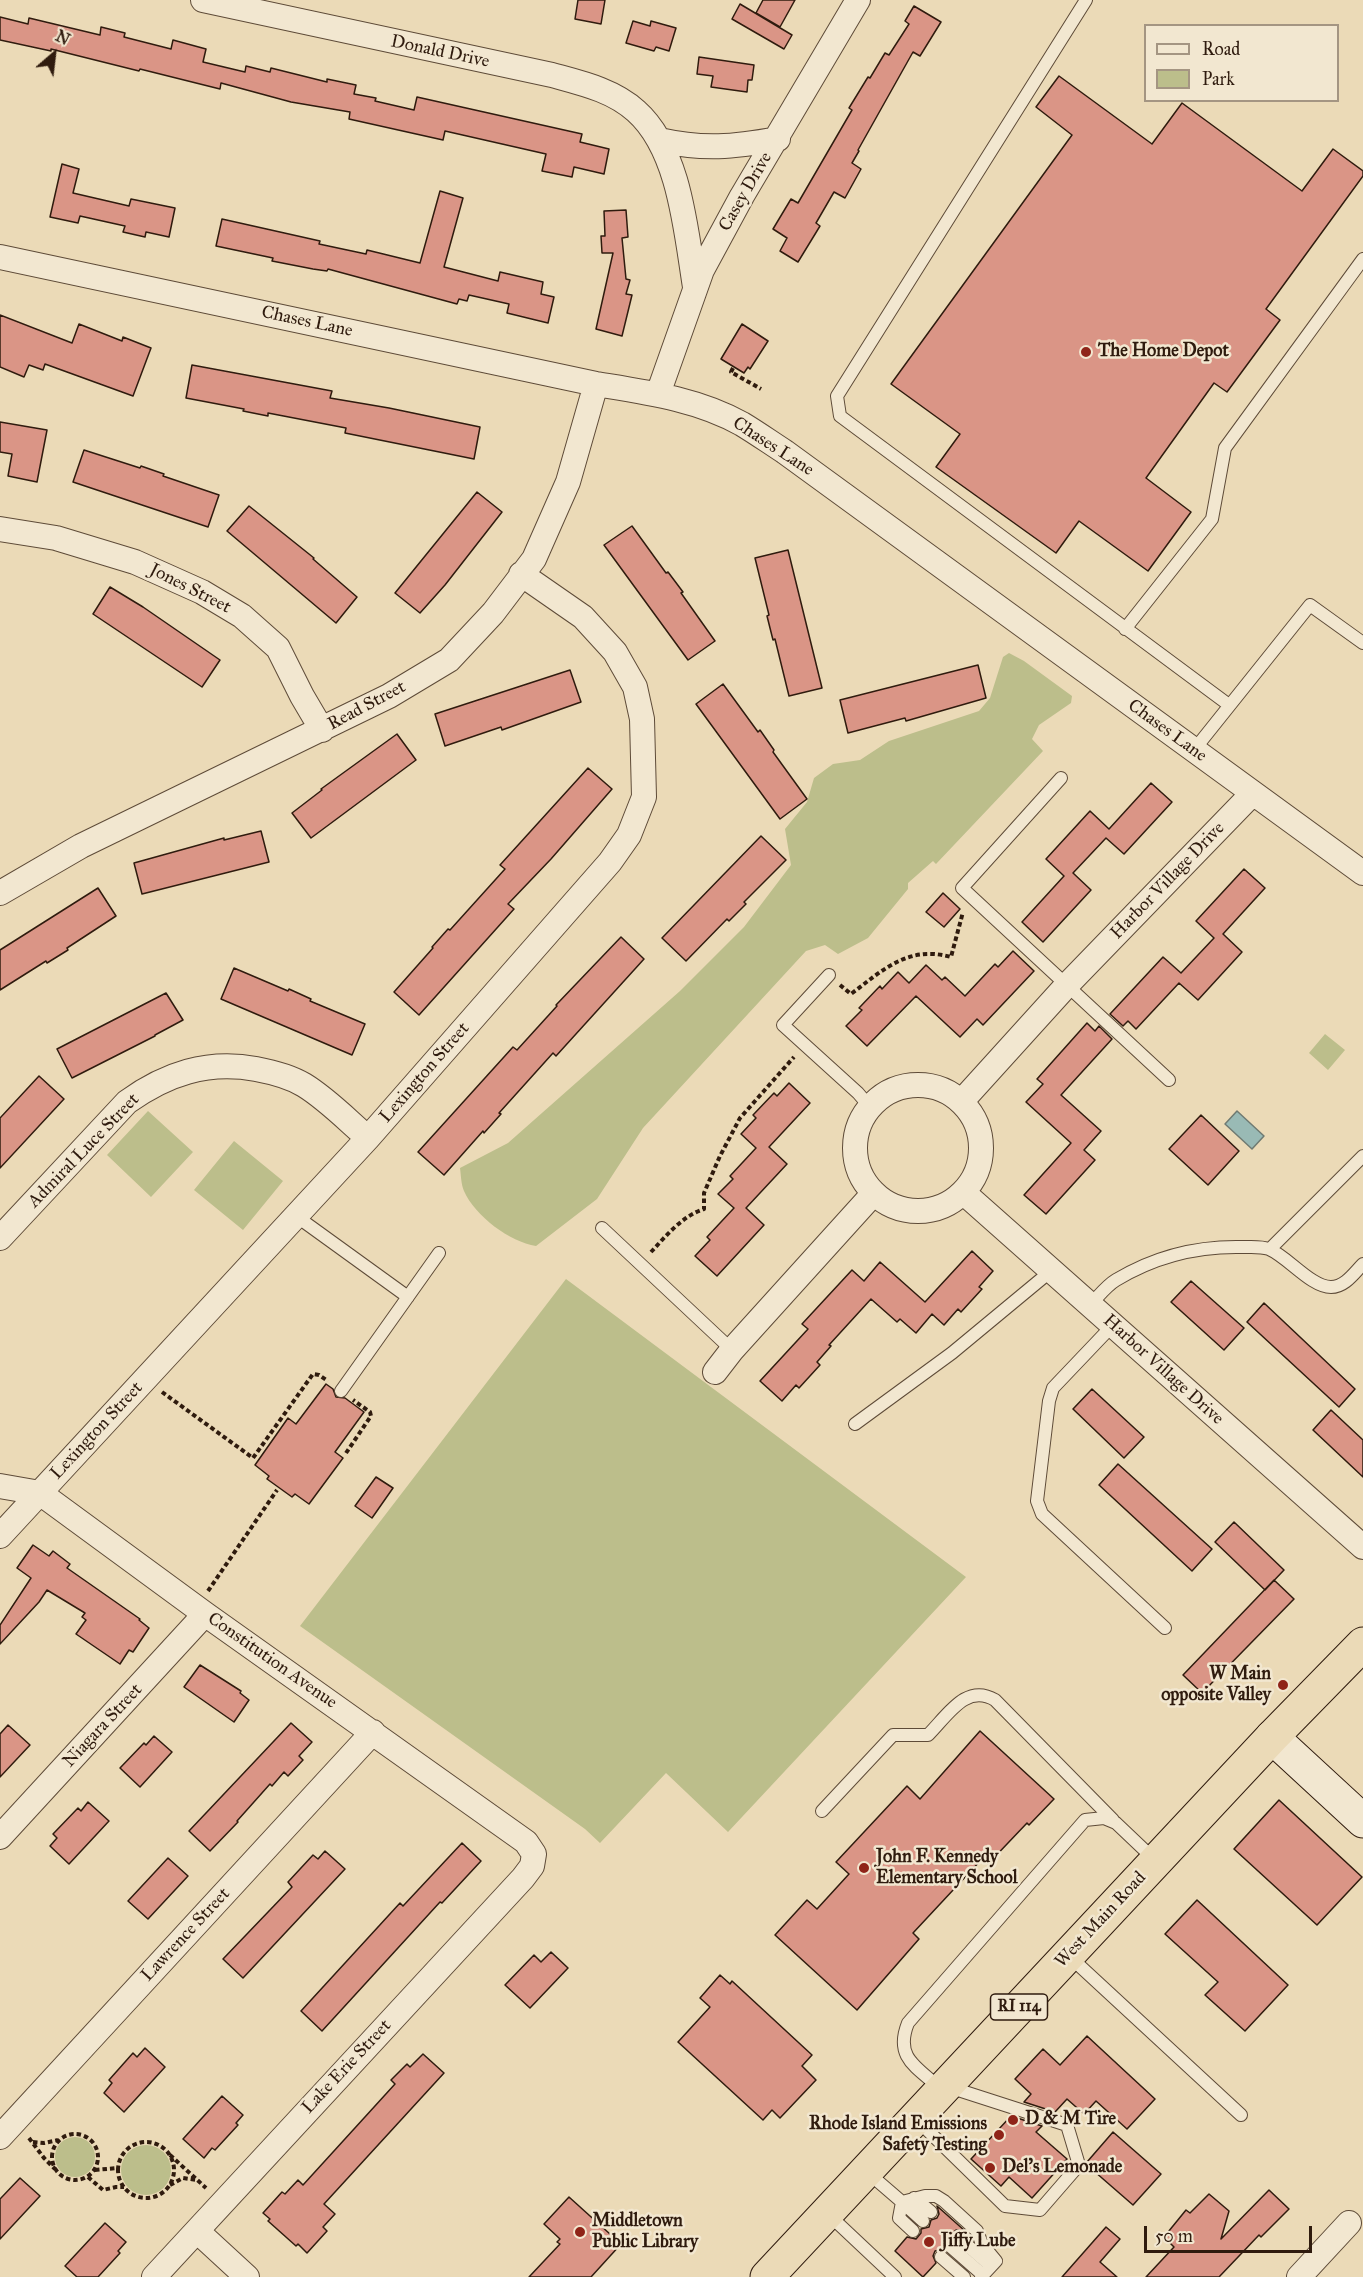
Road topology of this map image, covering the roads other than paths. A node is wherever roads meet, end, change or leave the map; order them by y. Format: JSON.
{"nodes":[{"id":1,"x":203,"y":0,"type":"edge"},
{"id":2,"x":858,"y":0,"type":"edge"},
{"id":3,"x":1086,"y":0,"type":"edge"},
{"id":4,"x":778,"y":139,"type":"junction"},
{"id":5,"x":659,"y":140,"type":"junction"},
{"id":6,"x":0,"y":257,"type":"edge"},
{"id":7,"x":1363,"y":259,"type":"edge"},
{"id":8,"x":695,"y":287,"type":"junction"},
{"id":9,"x":596,"y":384,"type":"junction"},
{"id":10,"x":658,"y":394,"type":"junction"},
{"id":11,"x":0,"y":529,"type":"edge"},
{"id":12,"x":521,"y":574,"type":"junction"},
{"id":13,"x":1125,"y":629,"type":"junction"},
{"id":14,"x":1363,"y":643,"type":"edge"},
{"id":15,"x":1229,"y":705,"type":"junction"},
{"id":16,"x":322,"y":730,"type":"junction"},
{"id":17,"x":1194,"y":750,"type":"junction"},
{"id":18,"x":1061,"y":778,"type":"dead end"},
{"id":19,"x":1253,"y":793,"type":"junction"},
{"id":20,"x":1363,"y":873,"type":"edge"},
{"id":21,"x":0,"y":893,"type":"edge"},
{"id":22,"x":829,"y":975,"type":"road end"},
{"id":23,"x":1067,"y":986,"type":"junction"},
{"id":24,"x":1170,"y":1080,"type":"dead end"},
{"id":25,"x":961,"y":1102,"type":"junction"},
{"id":26,"x":870,"y":1107,"type":"junction"},
{"id":27,"x":368,"y":1138,"type":"junction"},
{"id":28,"x":1363,"y":1156,"type":"edge"},
{"id":29,"x":874,"y":1193,"type":"junction"},
{"id":30,"x":964,"y":1193,"type":"junction"},
{"id":31,"x":296,"y":1216,"type":"junction"},
{"id":32,"x":602,"y":1228,"type":"dead end"},
{"id":33,"x":0,"y":1238,"type":"edge"},
{"id":34,"x":1270,"y":1249,"type":"junction"},
{"id":35,"x":439,"y":1253,"type":"dead end"},
{"id":36,"x":1363,"y":1264,"type":"edge"},
{"id":37,"x":1051,"y":1271,"type":"junction"},
{"id":38,"x":408,"y":1298,"type":"junction"},
{"id":39,"x":1090,"y":1305,"type":"junction"},
{"id":40,"x":1113,"y":1326,"type":"junction"},
{"id":41,"x":732,"y":1350,"type":"junction"},
{"id":42,"x":715,"y":1372,"type":"dead end"},
{"id":43,"x":342,"y":1391,"type":"road end"},
{"id":44,"x":855,"y":1424,"type":"dead end"},
{"id":45,"x":0,"y":1486,"type":"edge"},
{"id":46,"x":40,"y":1493,"type":"junction"},
{"id":47,"x":0,"y":1536,"type":"edge"},
{"id":48,"x":1363,"y":1547,"type":"edge"},
{"id":49,"x":201,"y":1611,"type":"junction"},
{"id":50,"x":1165,"y":1628,"type":"dead end"},
{"id":51,"x":1363,"y":1644,"type":"edge"},
{"id":52,"x":373,"y":1732,"type":"junction"},
{"id":53,"x":1272,"y":1737,"type":"junction"},
{"id":54,"x":822,"y":1812,"type":"dead end"},
{"id":55,"x":1363,"y":1821,"type":"edge"},
{"id":56,"x":1116,"y":1823,"type":"junction"},
{"id":57,"x":0,"y":1837,"type":"edge"},
{"id":58,"x":534,"y":1854,"type":"joint"},
{"id":59,"x":1156,"y":1861,"type":"junction"},
{"id":60,"x":1068,"y":1955,"type":"junction"},
{"id":61,"x":943,"y":2088,"type":"junction"},
{"id":62,"x":1240,"y":2115,"type":"dead end"},
{"id":63,"x":915,"y":2118,"type":"junction"},
{"id":64,"x":7,"y":2130,"type":"edge"},
{"id":65,"x":866,"y":2171,"type":"junction"},
{"id":66,"x":908,"y":2200,"type":"junction"},
{"id":67,"x":827,"y":2213,"type":"junction"},
{"id":68,"x":927,"y":2216,"type":"dead end"},
{"id":69,"x":1349,"y":2223,"type":"dead end"},
{"id":70,"x":197,"y":2230,"type":"junction"},
{"id":71,"x":913,"y":2231,"type":"dead end"},
{"id":72,"x":955,"y":2242,"type":"dead end"},
{"id":73,"x":941,"y":2257,"type":"dead end"},
{"id":74,"x":985,"y":2273,"type":"edge"},
{"id":75,"x":154,"y":2277,"type":"edge"},
{"id":76,"x":247,"y":2277,"type":"edge"},
{"id":77,"x":767,"y":2277,"type":"edge"},
{"id":78,"x":895,"y":2277,"type":"edge"},
{"id":79,"x":964,"y":2277,"type":"edge"},
{"id":80,"x":1299,"y":2277,"type":"edge"}],
"edges":[{"from":1,"to":5,"type":"street","name":"Donald Drive"},
{"from":2,"to":4,"type":"street","name":"Casey Drive"},
{"from":3,"to":13,"type":"lane"},
{"from":4,"to":5,"type":"street"},
{"from":4,"to":8,"type":"street","name":"Casey Drive"},
{"from":5,"to":8,"type":"street","name":"Donald Drive"},
{"from":6,"to":9,"type":"street","name":"Chases Lane"},
{"from":7,"to":13,"type":"lane"},
{"from":8,"to":10,"type":"street","name":"Casey Drive"},
{"from":9,"to":10,"type":"street","name":"Chases Lane"},
{"from":9,"to":12,"type":"street","name":"Read Street"},
{"from":10,"to":17,"type":"street","name":"Chases Lane"},
{"from":11,"to":16,"type":"street","name":"Jones Street"},
{"from":12,"to":16,"type":"street","name":"Read Street"},
{"from":12,"to":27,"type":"street","name":"Lexington Street"},
{"from":13,"to":15,"type":"lane"},
{"from":14,"to":15,"type":"lane"},
{"from":15,"to":17,"type":"lane"},
{"from":16,"to":21,"type":"street","name":"Read Street"},
{"from":17,"to":19,"type":"street","name":"Chases Lane"},
{"from":18,"to":23,"type":"lane"},
{"from":19,"to":20,"type":"street","name":"Chases Lane"},
{"from":19,"to":23,"type":"street","name":"Harbor Village Drive"},
{"from":22,"to":26,"type":"lane"},
{"from":23,"to":24,"type":"lane"},
{"from":23,"to":25,"type":"street","name":"Harbor Village Drive"},
{"from":25,"to":26,"type":"street"},
{"from":25,"to":30,"type":"street"},
{"from":26,"to":29,"type":"street"},
{"from":27,"to":31,"type":"street","name":"Lexington Street"},
{"from":27,"to":33,"type":"street","name":"Admiral Luce Street"},
{"from":28,"to":34,"type":"lane"},
{"from":29,"to":30,"type":"street"},
{"from":29,"to":41,"type":"street"},
{"from":30,"to":37,"type":"street","name":"Harbor Village Drive"},
{"from":31,"to":38,"type":"lane"},
{"from":31,"to":46,"type":"street","name":"Lexington Street"},
{"from":32,"to":41,"type":"lane"},
{"from":34,"to":36,"type":"lane"},
{"from":34,"to":39,"type":"lane"},
{"from":35,"to":38,"type":"lane"},
{"from":37,"to":39,"type":"street","name":"Harbor Village Drive"},
{"from":37,"to":44,"type":"lane"},
{"from":38,"to":43,"type":"lane"},
{"from":39,"to":40,"type":"street","name":"Harbor Village Drive"},
{"from":40,"to":48,"type":"street","name":"Harbor Village Drive"},
{"from":40,"to":50,"type":"lane"},
{"from":41,"to":42,"type":"street"},
{"from":45,"to":46,"type":"street","name":"Constitution Avenue"},
{"from":46,"to":47,"type":"street","name":"Lexington Street"},
{"from":46,"to":49,"type":"street","name":"Constitution Avenue"},
{"from":49,"to":52,"type":"street","name":"Constitution Avenue"},
{"from":49,"to":57,"type":"street","name":"Niagara Street"},
{"from":51,"to":53,"type":"highway","name":"West Main Road","number":"RI 114"},
{"from":52,"to":58,"type":"street","name":"Constitution Avenue"},
{"from":52,"to":64,"type":"street","name":"Lawrence Street"},
{"from":53,"to":55,"type":"main road"},
{"from":53,"to":59,"type":"highway","name":"West Main Road","number":"RI 114"},
{"from":54,"to":56,"type":"lane"},
{"from":56,"to":59,"type":"lane"},
{"from":56,"to":61,"type":"lane"},
{"from":58,"to":70,"type":"street","name":"Lake Erie Street"},
{"from":59,"to":60,"type":"highway","name":"West Main Road","number":"RI 114"},
{"from":60,"to":61,"type":"highway","name":"West Main Road","number":"RI 114"},
{"from":60,"to":62,"type":"lane"},
{"from":61,"to":63,"type":"highway","name":"West Main Road","number":"RI 114"},
{"from":61,"to":63,"type":"lane"},
{"from":63,"to":65,"type":"highway","name":"West Main Road","number":"RI 114"},
{"from":65,"to":66,"type":"lane"},
{"from":65,"to":67,"type":"highway","name":"West Main Road","number":"RI 114"},
{"from":66,"to":68,"type":"lane"},
{"from":66,"to":71,"type":"lane"},
{"from":66,"to":74,"type":"lane"},
{"from":67,"to":77,"type":"highway","name":"West Main Road","number":"RI 114"},
{"from":67,"to":78,"type":"lane"},
{"from":69,"to":80,"type":"street"},
{"from":70,"to":75,"type":"street","name":"Lake Erie Street"},
{"from":70,"to":76,"type":"street"},
{"from":72,"to":74,"type":"lane"},
{"from":73,"to":79,"type":"lane"}]}
